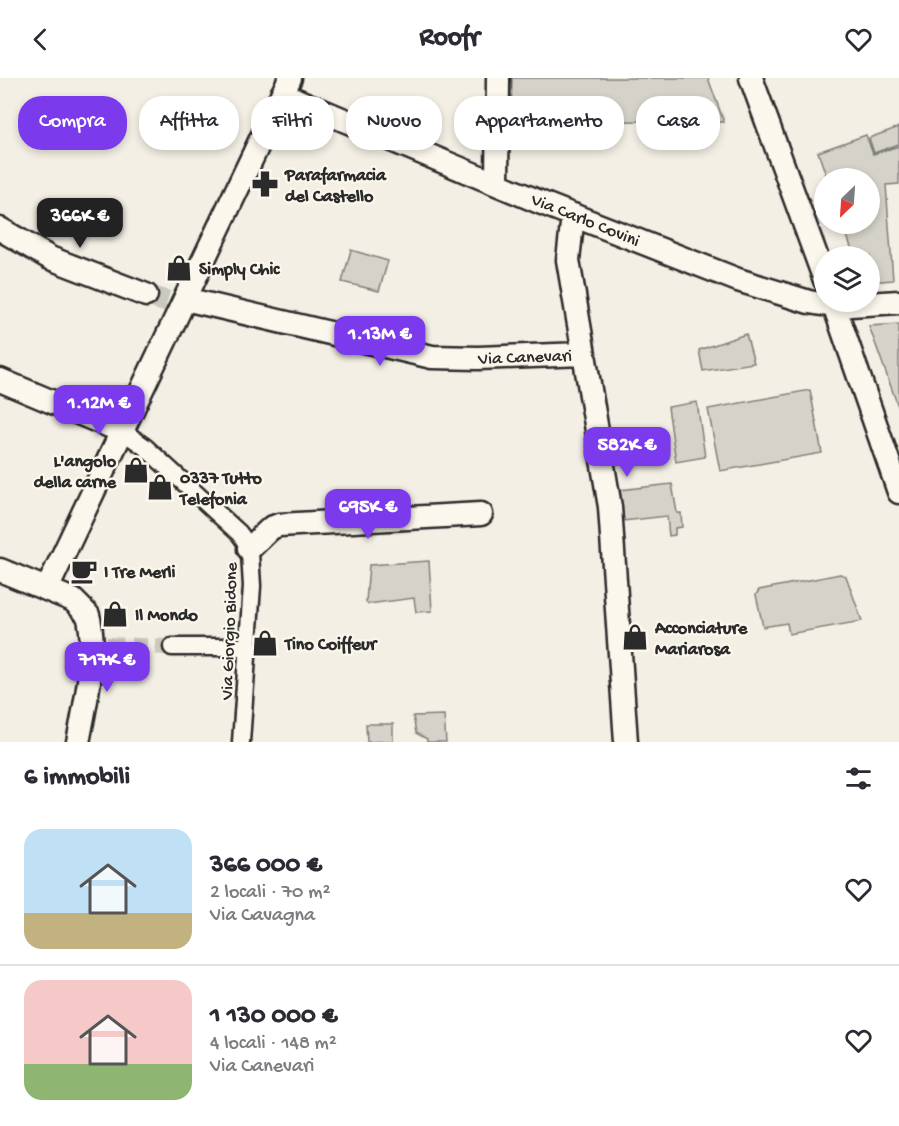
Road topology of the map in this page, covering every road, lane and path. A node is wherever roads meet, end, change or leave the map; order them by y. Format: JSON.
{"nodes":[{"id":1,"x":498,"y":78,"type":"edge"},
{"id":2,"x":751,"y":78,"type":"edge"},
{"id":3,"x":286,"y":86,"type":"edge"},
{"id":4,"x":497,"y":182,"type":"junction"},
{"id":5,"x":573,"y":215,"type":"junction"},
{"id":6,"x":0,"y":229,"type":"edge"},
{"id":7,"x":814,"y":250,"type":"edge"},
{"id":8,"x":146,"y":295,"type":"tunnel mouth"},
{"id":9,"x":179,"y":302,"type":"junction"},
{"id":10,"x":814,"y":302,"type":"edge"},
{"id":11,"x":899,"y":302,"type":"edge"},
{"id":12,"x":880,"y":303,"type":"edge"},
{"id":13,"x":837,"y":312,"type":"edge"},
{"id":14,"x":583,"y":354,"type":"junction"},
{"id":15,"x":0,"y":380,"type":"edge"},
{"id":16,"x":124,"y":432,"type":"junction"},
{"id":17,"x":899,"y":492,"type":"edge"},
{"id":18,"x":482,"y":514,"type":"dead end"},
{"id":19,"x":249,"y":549,"type":"junction"},
{"id":20,"x":0,"y":570,"type":"edge"},
{"id":21,"x":47,"y":589,"type":"junction"},
{"id":22,"x":172,"y":646,"type":"tunnel mouth"},
{"id":23,"x":250,"y":647,"type":"junction"},
{"id":24,"x":78,"y":742,"type":"edge"},
{"id":25,"x":241,"y":742,"type":"edge"},
{"id":26,"x":626,"y":742,"type":"edge"}],
"edges":[{"from":1,"to":4,"type":"street"},
{"from":2,"to":7,"type":"street"},
{"from":3,"to":4,"type":"street","name":"Via Carlo Covini"},
{"from":3,"to":9,"type":"street"},
{"from":4,"to":5,"type":"street","name":"Via Carlo Covini"},
{"from":5,"to":10,"type":"street","name":"Via Carlo Covini"},
{"from":5,"to":14,"type":"street"},
{"from":6,"to":8,"type":"street"},
{"from":9,"to":14,"type":"street","name":"Via Canevari"},
{"from":9,"to":16,"type":"street"},
{"from":11,"to":12,"type":"street","name":"Via Carlo Covini"},
{"from":13,"to":17,"type":"street"},
{"from":14,"to":26,"type":"street"},
{"from":15,"to":16,"type":"street"},
{"from":16,"to":19,"type":"street","name":"Via Giorgio Bidone"},
{"from":16,"to":21,"type":"street"},
{"from":18,"to":19,"type":"street"},
{"from":19,"to":23,"type":"street","name":"Via Giorgio Bidone"},
{"from":20,"to":21,"type":"street"},
{"from":21,"to":24,"type":"street"},
{"from":22,"to":23,"type":"street"},
{"from":23,"to":25,"type":"street","name":"Via Giorgio Bidone"}]}
